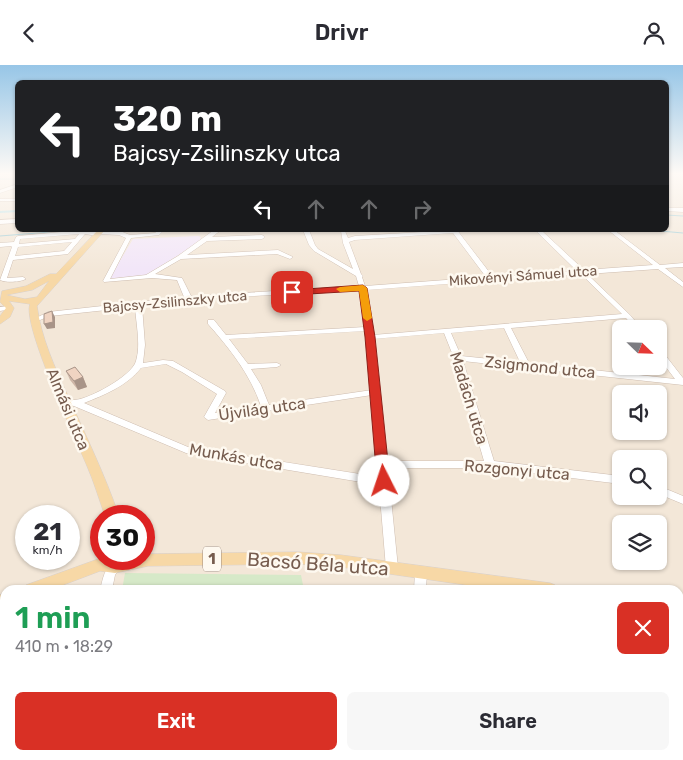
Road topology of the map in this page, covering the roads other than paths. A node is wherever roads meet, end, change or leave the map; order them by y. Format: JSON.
{"nodes":[{"id":1,"x":669,"y":209,"type":"edge"},
{"id":2,"x":683,"y":210,"type":"edge"},
{"id":3,"x":15,"y":221,"type":"edge"},
{"id":4,"x":0,"y":222,"type":"edge"},
{"id":5,"x":84,"y":232,"type":"junction"},
{"id":6,"x":100,"y":232,"type":"edge"},
{"id":7,"x":159,"y":232,"type":"edge"},
{"id":8,"x":215,"y":232,"type":"edge"},
{"id":9,"x":307,"y":232,"type":"edge"},
{"id":10,"x":343,"y":232,"type":"dead end"},
{"id":11,"x":429,"y":232,"type":"edge"},
{"id":12,"x":456,"y":232,"type":"edge"},
{"id":13,"x":540,"y":232,"type":"edge"},
{"id":14,"x":614,"y":232,"type":"edge"},
{"id":15,"x":129,"y":237,"type":"junction"},
{"id":16,"x":264,"y":237,"type":"dead end"},
{"id":17,"x":206,"y":239,"type":"junction"},
{"id":18,"x":78,"y":240,"type":"junction"},
{"id":19,"x":346,"y":243,"type":"junction"},
{"id":20,"x":0,"y":245,"type":"edge"},
{"id":21,"x":14,"y":245,"type":"junction"},
{"id":22,"x":180,"y":257,"type":"junction"},
{"id":23,"x":290,"y":257,"type":"dead end"},
{"id":24,"x":10,"y":258,"type":"junction"},
{"id":25,"x":683,"y":265,"type":"edge"},
{"id":26,"x":659,"y":266,"type":"junction"},
{"id":27,"x":344,"y":268,"type":"joint"},
{"id":28,"x":63,"y":271,"type":"junction"},
{"id":29,"x":581,"y":272,"type":"junction"},
{"id":30,"x":148,"y":276,"type":"junction"},
{"id":31,"x":360,"y":277,"type":"junction"},
{"id":32,"x":23,"y":279,"type":"dead end"},
{"id":33,"x":492,"y":279,"type":"junction"},
{"id":34,"x":683,"y":285,"type":"edge"},
{"id":35,"x":363,"y":288,"type":"junction"},
{"id":36,"x":31,"y":292,"type":"junction"},
{"id":37,"x":44,"y":294,"type":"junction"},
{"id":38,"x":0,"y":296,"type":"edge"},
{"id":39,"x":188,"y":298,"type":"junction"},
{"id":40,"x":20,"y":300,"type":"junction"},
{"id":41,"x":37,"y":300,"type":"junction"},
{"id":42,"x":138,"y":304,"type":"junction"},
{"id":43,"x":10,"y":308,"type":"junction"},
{"id":44,"x":0,"y":309,"type":"edge"},
{"id":45,"x":628,"y":316,"type":"junction"},
{"id":46,"x":38,"y":318,"type":"junction"},
{"id":47,"x":631,"y":320,"type":"edge"},
{"id":48,"x":0,"y":322,"type":"edge"},
{"id":49,"x":211,"y":322,"type":"dead end"},
{"id":50,"x":507,"y":326,"type":"junction"},
{"id":51,"x":447,"y":331,"type":"junction"},
{"id":52,"x":369,"y":333,"type":"junction"},
{"id":53,"x":224,"y":337,"type":"junction"},
{"id":54,"x":458,"y":358,"type":"junction"},
{"id":55,"x":668,"y":364,"type":"edge"},
{"id":56,"x":277,"y":365,"type":"dead end"},
{"id":57,"x":138,"y":366,"type":"junction"},
{"id":58,"x":526,"y":366,"type":"junction"},
{"id":59,"x":246,"y":367,"type":"junction"},
{"id":60,"x":683,"y":382,"type":"edge"},
{"id":61,"x":376,"y":392,"type":"junction"},
{"id":62,"x":71,"y":403,"type":"junction"},
{"id":63,"x":266,"y":409,"type":"junction"},
{"id":64,"x":490,"y":464,"type":"junction"},
{"id":65,"x":383,"y":465,"type":"junction"},
{"id":66,"x":612,"y":479,"type":"edge"},
{"id":67,"x":384,"y":481,"type":"junction"},
{"id":68,"x":667,"y":493,"type":"edge"},
{"id":69,"x":683,"y":500,"type":"edge"},
{"id":70,"x":108,"y":505,"type":"edge"},
{"id":71,"x":155,"y":559,"type":"edge"},
{"id":72,"x":392,"y":568,"type":"junction"},
{"id":73,"x":90,"y":570,"type":"edge"},
{"id":74,"x":110,"y":570,"type":"edge"},
{"id":75,"x":421,"y":572,"type":"junction"},
{"id":76,"x":45,"y":585,"type":"edge"},
{"id":77,"x":107,"y":585,"type":"edge"},
{"id":78,"x":420,"y":585,"type":"edge"},
{"id":79,"x":514,"y":585,"type":"edge"}],
"edges":[{"from":1,"to":2,"type":"street"},
{"from":3,"to":4,"type":"street"},
{"from":5,"to":6,"type":"street"},
{"from":5,"to":18,"type":"street"},
{"from":5,"to":21,"type":"street"},
{"from":6,"to":15,"type":"street"},
{"from":6,"to":28,"type":"main road"},
{"from":7,"to":15,"type":"street"},
{"from":8,"to":17,"type":"street"},
{"from":9,"to":27,"type":"street"},
{"from":10,"to":19,"type":"street"},
{"from":11,"to":19,"type":"street"},
{"from":12,"to":33,"type":"street"},
{"from":13,"to":29,"type":"street"},
{"from":14,"to":26,"type":"street"},
{"from":15,"to":30,"type":"street"},
{"from":16,"to":17,"type":"street"},
{"from":17,"to":22,"type":"street"},
{"from":18,"to":21,"type":"street"},
{"from":18,"to":24,"type":"street"},
{"from":19,"to":31,"type":"street"},
{"from":20,"to":21,"type":"street"},
{"from":21,"to":24,"type":"street"},
{"from":22,"to":23,"type":"street"},
{"from":22,"to":30,"type":"street"},
{"from":24,"to":32,"type":"street"},
{"from":25,"to":26,"type":"street","name":"Mikovényi Sámuel utca"},
{"from":26,"to":29,"type":"street","name":"Mikovényi Sámuel utca"},
{"from":26,"to":34,"type":"street"},
{"from":27,"to":31,"type":"street"},
{"from":28,"to":36,"type":"main road"},
{"from":28,"to":37,"type":"main road"},
{"from":28,"to":38,"type":"main road"},
{"from":28,"to":46,"type":"main road"},
{"from":29,"to":33,"type":"street","name":"Mikovényi Sámuel utca"},
{"from":29,"to":45,"type":"street"},
{"from":30,"to":39,"type":"street"},
{"from":31,"to":35,"type":"street"},
{"from":33,"to":35,"type":"street","name":"Mikovényi Sámuel utca"},
{"from":35,"to":39,"type":"street","name":"Bajcsy-Zsilinszky utca"},
{"from":35,"to":52,"type":"street"},
{"from":36,"to":37,"type":"main road"},
{"from":36,"to":38,"type":"main road"},
{"from":36,"to":40,"type":"main road"},
{"from":37,"to":41,"type":"main road"},
{"from":38,"to":40,"type":"main road"},
{"from":38,"to":43,"type":"main road"},
{"from":39,"to":42,"type":"street","name":"Bajcsy-Zsilinszky utca"},
{"from":40,"to":41,"type":"main road"},
{"from":40,"to":48,"type":"main road"},
{"from":41,"to":46,"type":"main road","name":"Almási utca"},
{"from":42,"to":46,"type":"street","name":"Bajcsy-Zsilinszky utca"},
{"from":42,"to":57,"type":"street"},
{"from":43,"to":44,"type":"street"},
{"from":43,"to":48,"type":"main road"},
{"from":45,"to":47,"type":"street"},
{"from":45,"to":50,"type":"street"},
{"from":46,"to":62,"type":"main road","name":"Almási utca"},
{"from":49,"to":53,"type":"street"},
{"from":50,"to":51,"type":"street"},
{"from":50,"to":58,"type":"street"},
{"from":51,"to":52,"type":"street"},
{"from":51,"to":54,"type":"street","name":"Madách utca"},
{"from":52,"to":53,"type":"street"},
{"from":52,"to":61,"type":"street"},
{"from":53,"to":59,"type":"street"},
{"from":54,"to":58,"type":"street","name":"Zsigmond utca"},
{"from":54,"to":64,"type":"street","name":"Madách utca"},
{"from":55,"to":60,"type":"street"},
{"from":56,"to":59,"type":"street"},
{"from":57,"to":62,"type":"street"},
{"from":57,"to":63,"type":"street","name":"Újvilág utca"},
{"from":58,"to":60,"type":"street","name":"Zsigmond utca"},
{"from":59,"to":63,"type":"street"},
{"from":61,"to":63,"type":"street","name":"Újvilág utca"},
{"from":61,"to":65,"type":"street"},
{"from":62,"to":67,"type":"street","name":"Munkás utca"},
{"from":62,"to":70,"type":"main road","name":"Almási utca"},
{"from":64,"to":65,"type":"street","name":"Rozgonyi utca"},
{"from":64,"to":66,"type":"street","name":"Rozgonyi utca"},
{"from":65,"to":67,"type":"street"},
{"from":67,"to":72,"type":"street"},
{"from":68,"to":69,"type":"street"},
{"from":71,"to":72,"type":"main road","name":"Bacsó Béla utca","number":"1"},
{"from":72,"to":75,"type":"main road","name":"Bacsó Béla utca","number":"1"},
{"from":73,"to":76,"type":"main road","name":"Bacsó Béla utca","number":"1"},
{"from":74,"to":77,"type":"street"},
{"from":75,"to":78,"type":"street"},
{"from":75,"to":79,"type":"main road","name":"Bacsó Béla utca","number":"1"}]}
